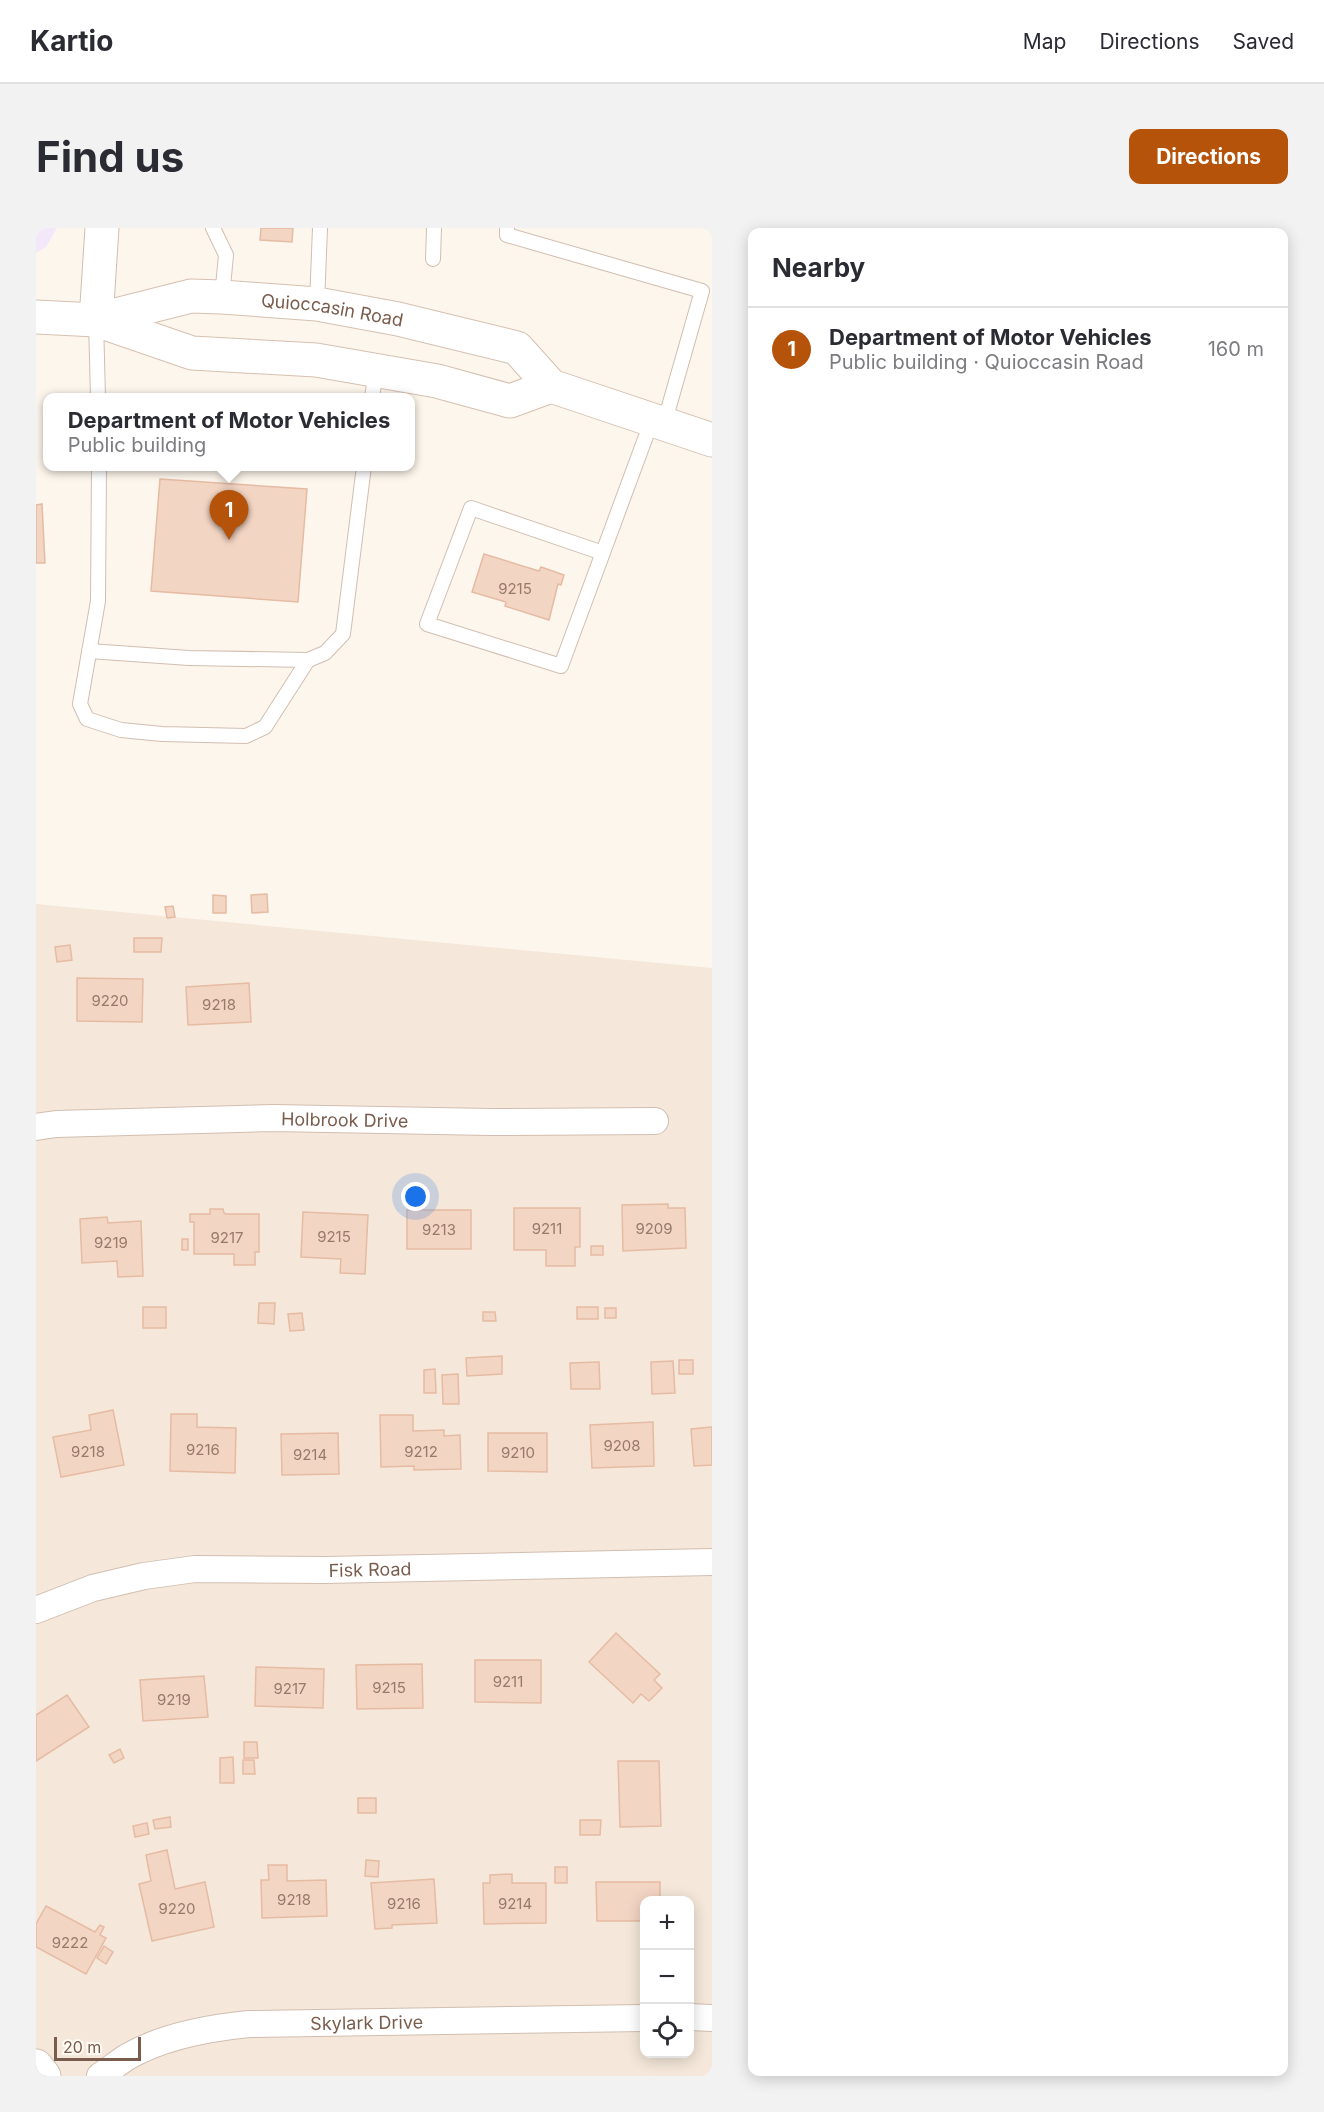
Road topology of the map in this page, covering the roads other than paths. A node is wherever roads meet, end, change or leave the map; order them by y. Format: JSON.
{"nodes":[{"id":1,"x":102,"y":228,"type":"edge"},
{"id":2,"x":213,"y":228,"type":"edge"},
{"id":3,"x":320,"y":228,"type":"edge"},
{"id":4,"x":434,"y":228,"type":"edge"},
{"id":5,"x":507,"y":228,"type":"edge"},
{"id":6,"x":433,"y":259,"type":"dead end"},
{"id":7,"x":222,"y":297,"type":"junction"},
{"id":8,"x":317,"y":304,"type":"junction"},
{"id":9,"x":36,"y":317,"type":"edge"},
{"id":10,"x":96,"y":320,"type":"junction"},
{"id":11,"x":374,"y":384,"type":"edge"},
{"id":12,"x":551,"y":386,"type":"junction"},
{"id":13,"x":98,"y":393,"type":"edge"},
{"id":14,"x":658,"y":422,"type":"junction"},
{"id":15,"x":712,"y":440,"type":"edge"},
{"id":16,"x":99,"y":471,"type":"edge"},
{"id":17,"x":363,"y":471,"type":"edge"},
{"id":18,"x":603,"y":553,"type":"junction"},
{"id":19,"x":89,"y":651,"type":"junction"},
{"id":20,"x":308,"y":660,"type":"junction"},
{"id":21,"x":655,"y":1122,"type":"dead end"},
{"id":22,"x":36,"y":1127,"type":"edge"},
{"id":23,"x":712,"y":1562,"type":"edge"},
{"id":24,"x":36,"y":1610,"type":"edge"},
{"id":25,"x":694,"y":2017,"type":"edge"},
{"id":26,"x":640,"y":2018,"type":"edge"},
{"id":27,"x":712,"y":2018,"type":"edge"},
{"id":28,"x":36,"y":2066,"type":"edge"},
{"id":29,"x":44,"y":2076,"type":"edge"},
{"id":30,"x":100,"y":2076,"type":"edge"}],
"edges":[{"from":1,"to":10,"type":"main road"},
{"from":2,"to":7,"type":"lane"},
{"from":3,"to":8,"type":"lane"},
{"from":4,"to":6,"type":"lane"},
{"from":5,"to":14,"type":"lane"},
{"from":7,"to":8,"type":"main road","name":"Quioccasin Road"},
{"from":7,"to":10,"type":"main road","name":"Quioccasin Road"},
{"from":8,"to":12,"type":"main road","name":"Quioccasin Road"},
{"from":9,"to":10,"type":"main road","name":"Quioccasin Road"},
{"from":10,"to":11,"type":"main road","name":"Quioccasin Road"},
{"from":10,"to":13,"type":"lane"},
{"from":11,"to":12,"type":"main road","name":"Quioccasin Road"},
{"from":12,"to":14,"type":"main road","name":"Quioccasin Road"},
{"from":14,"to":15,"type":"main road","name":"Quioccasin Road"},
{"from":14,"to":18,"type":"lane"},
{"from":16,"to":19,"type":"lane"},
{"from":17,"to":20,"type":"lane"},
{"from":18,"to":18,"type":"lane"},
{"from":19,"to":20,"type":"lane"},
{"from":19,"to":20,"type":"lane"},
{"from":21,"to":22,"type":"street","name":"Holbrook Drive"},
{"from":23,"to":24,"type":"street","name":"Fisk Road"},
{"from":25,"to":27,"type":"street"},
{"from":26,"to":30,"type":"street","name":"Skylark Drive"},
{"from":28,"to":29,"type":"main road"}]}
